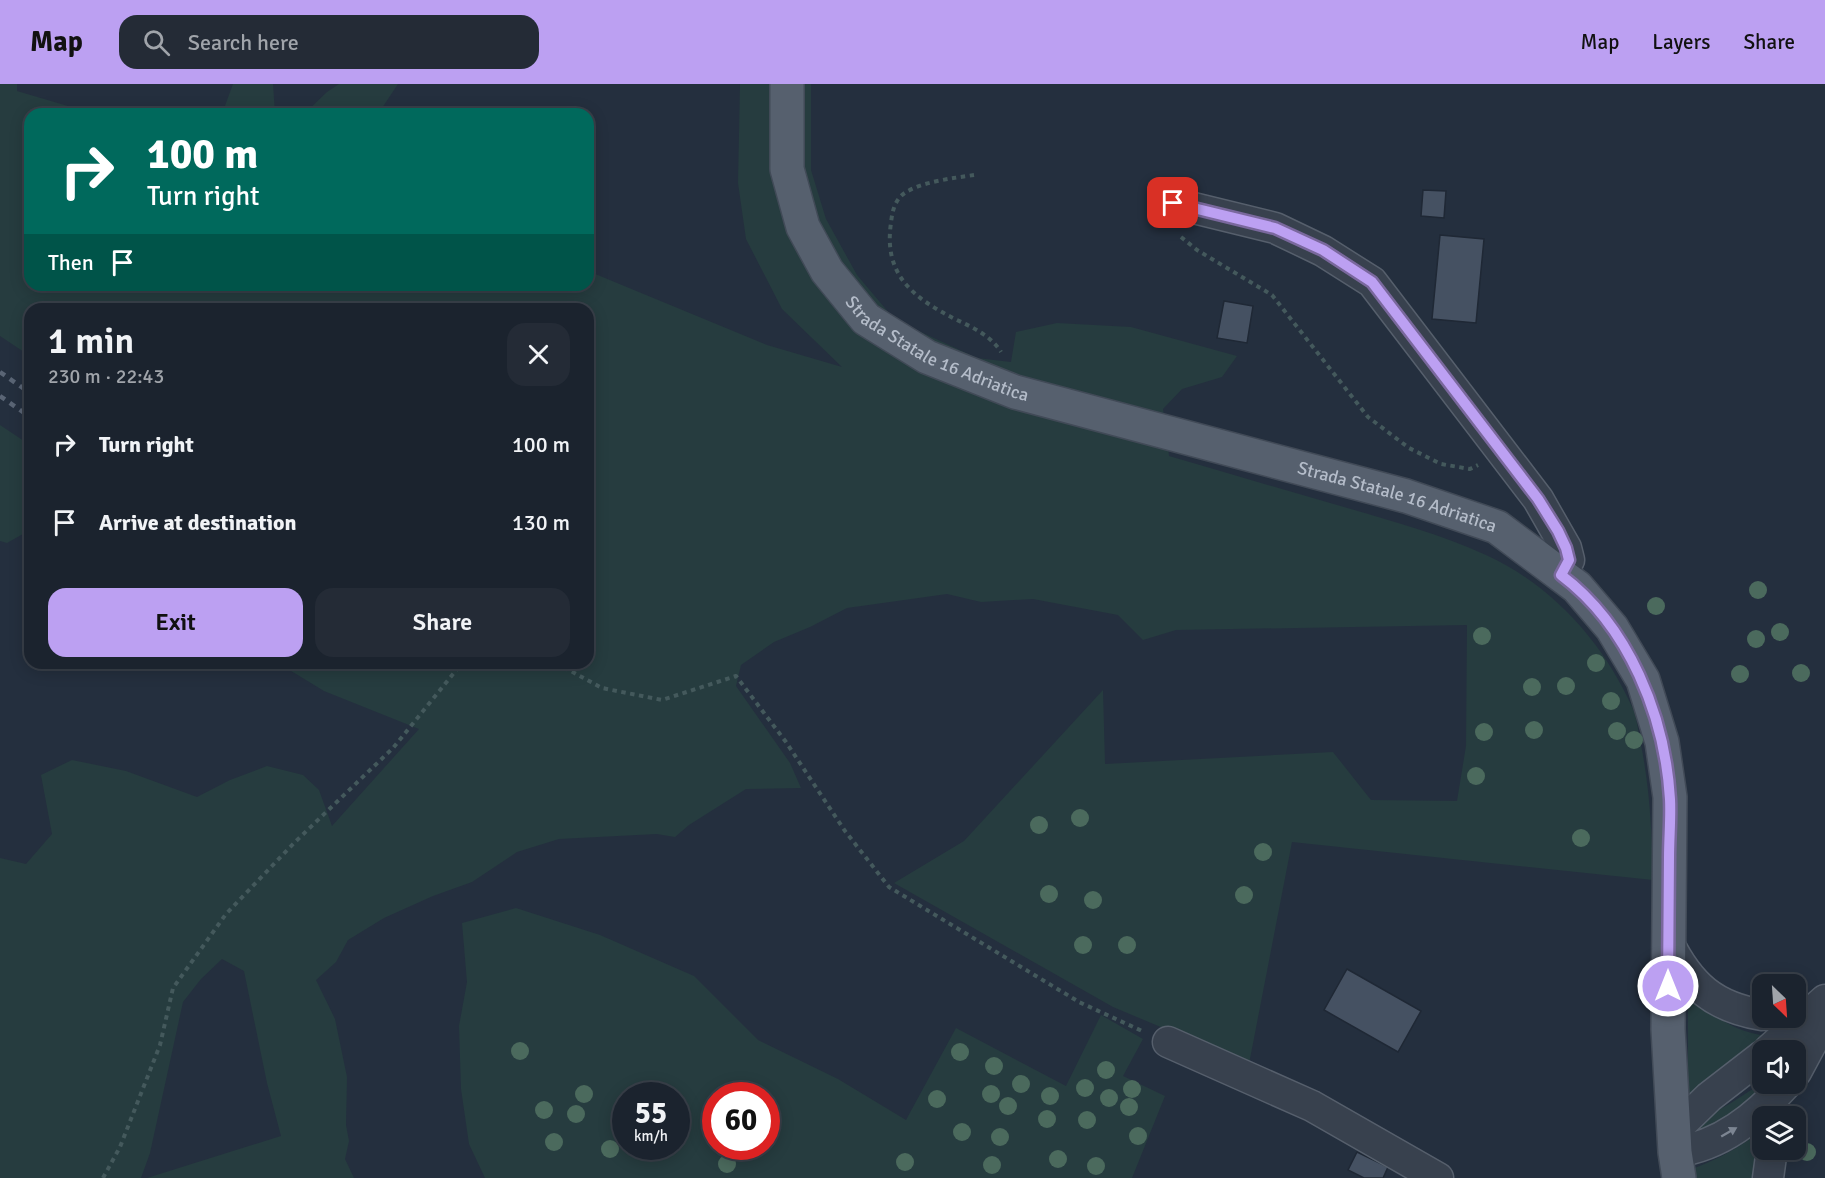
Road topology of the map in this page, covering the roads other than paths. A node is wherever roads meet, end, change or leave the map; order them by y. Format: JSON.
{"nodes":[{"id":1,"x":787,"y":84,"type":"edge"},
{"id":2,"x":1173,"y":203,"type":"road end"},
{"id":3,"x":1561,"y":575,"type":"junction"},
{"id":4,"x":1668,"y":942,"type":"junction"},
{"id":5,"x":1816,"y":1009,"type":"edge"},
{"id":6,"x":1752,"y":1013,"type":"edge"},
{"id":7,"x":1780,"y":1040,"type":"edge"},
{"id":8,"x":1806,"y":1040,"type":"edge"},
{"id":9,"x":1168,"y":1042,"type":"road end"},
{"id":10,"x":1752,"y":1064,"type":"edge"},
{"id":11,"x":1776,"y":1094,"type":"edge"},
{"id":12,"x":1676,"y":1154,"type":"edge"},
{"id":13,"x":1770,"y":1160,"type":"edge"},
{"id":14,"x":1438,"y":1178,"type":"edge"},
{"id":15,"x":1768,"y":1178,"type":"edge"}],
"edges":[{"from":1,"to":3,"type":"main road","name":"Strada Statale 16 Adriatica"},
{"from":2,"to":3,"type":"street"},
{"from":3,"to":4,"type":"main road","name":"Strada Statale 16 Adriatica"},
{"from":4,"to":6,"type":"street"},
{"from":4,"to":12,"type":"main road","name":"Strada Statale 16 Adriatica"},
{"from":5,"to":7,"type":"street"},
{"from":5,"to":8,"type":"street"},
{"from":9,"to":14,"type":"street"},
{"from":10,"to":12,"type":"street"},
{"from":12,"to":11,"type":"street","one_way":true},
{"from":13,"to":15,"type":"street"}]}
